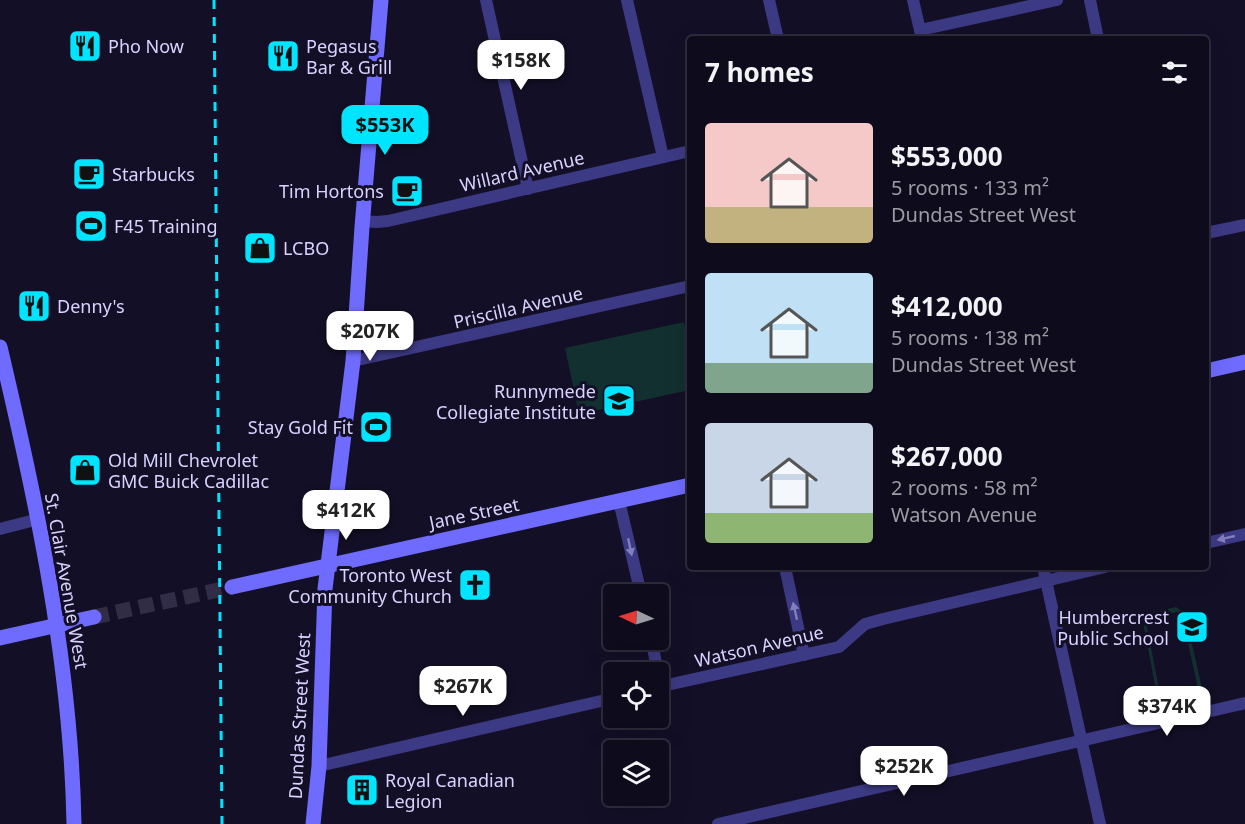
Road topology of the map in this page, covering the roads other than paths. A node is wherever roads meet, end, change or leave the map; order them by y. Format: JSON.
{"nodes":[{"id":1,"x":381,"y":0,"type":"edge"},
{"id":2,"x":486,"y":0,"type":"edge"},
{"id":3,"x":627,"y":0,"type":"edge"},
{"id":4,"x":769,"y":0,"type":"edge"},
{"id":5,"x":913,"y":0,"type":"edge"},
{"id":6,"x":1057,"y":0,"type":"edge"},
{"id":7,"x":1090,"y":0,"type":"edge"},
{"id":8,"x":921,"y":35,"type":"edge"},
{"id":9,"x":777,"y":36,"type":"edge"},
{"id":10,"x":1097,"y":36,"type":"edge"},
{"id":11,"x":687,"y":152,"type":"edge"},
{"id":12,"x":663,"y":157,"type":"junction"},
{"id":13,"x":528,"y":189,"type":"junction"},
{"id":14,"x":362,"y":221,"type":"junction"},
{"id":15,"x":1245,"y":225,"type":"edge"},
{"id":16,"x":1209,"y":232,"type":"edge"},
{"id":17,"x":687,"y":287,"type":"edge"},
{"id":18,"x":1,"y":353,"type":"edge"},
{"id":19,"x":353,"y":361,"type":"junction"},
{"id":20,"x":1245,"y":362,"type":"edge"},
{"id":21,"x":1209,"y":370,"type":"edge"},
{"id":22,"x":687,"y":486,"type":"edge"},
{"id":23,"x":619,"y":501,"type":"junction"},
{"id":24,"x":39,"y":519,"type":"junction"},
{"id":25,"x":0,"y":529,"type":"edge"},
{"id":26,"x":1245,"y":534,"type":"edge"},
{"id":27,"x":1209,"y":542,"type":"edge"},
{"id":28,"x":327,"y":565,"type":"junction"},
{"id":29,"x":786,"y":570,"type":"edge"},
{"id":30,"x":1044,"y":570,"type":"edge"},
{"id":31,"x":1092,"y":570,"type":"edge"},
{"id":32,"x":1046,"y":581,"type":"junction"},
{"id":33,"x":639,"y":584,"type":"edge"},
{"id":34,"x":232,"y":587,"type":"tunnel mouth"},
{"id":35,"x":94,"y":616,"type":"tunnel mouth"},
{"id":36,"x":57,"y":625,"type":"junction"},
{"id":37,"x":0,"y":638,"type":"edge"},
{"id":38,"x":804,"y":655,"type":"junction"},
{"id":39,"x":669,"y":678,"type":"edge"},
{"id":40,"x":603,"y":701,"type":"edge"},
{"id":41,"x":1245,"y":704,"type":"edge"},
{"id":42,"x":1082,"y":741,"type":"junction"},
{"id":43,"x":319,"y":766,"type":"junction"},
{"id":44,"x":74,"y":824,"type":"edge"},
{"id":45,"x":313,"y":824,"type":"edge"},
{"id":46,"x":718,"y":824,"type":"edge"},
{"id":47,"x":1100,"y":824,"type":"edge"}],
"edges":[{"from":1,"to":14,"type":"main road","name":"Dundas Street West"},
{"from":2,"to":13,"type":"street"},
{"from":3,"to":12,"type":"street"},
{"from":4,"to":9,"type":"street"},
{"from":5,"to":8,"type":"street"},
{"from":6,"to":8,"type":"street"},
{"from":7,"to":10,"type":"street"},
{"from":11,"to":12,"type":"street","name":"Willard Avenue"},
{"from":12,"to":13,"type":"street","name":"Willard Avenue"},
{"from":13,"to":14,"type":"street","name":"Willard Avenue"},
{"from":14,"to":19,"type":"main road","name":"Dundas Street West"},
{"from":15,"to":16,"type":"street"},
{"from":17,"to":19,"type":"street","name":"Priscilla Avenue"},
{"from":18,"to":24,"type":"main road","name":"St. Clair Avenue West"},
{"from":19,"to":28,"type":"main road","name":"Dundas Street West"},
{"from":20,"to":21,"type":"main road"},
{"from":22,"to":23,"type":"main road","name":"Jane Street"},
{"from":23,"to":28,"type":"main road","name":"Jane Street"},
{"from":23,"to":33,"type":"street","one_way":true},
{"from":24,"to":25,"type":"street"},
{"from":24,"to":36,"type":"main road","name":"St. Clair Avenue West"},
{"from":26,"to":27,"type":"street","one_way":true},
{"from":28,"to":34,"type":"main road","name":"Jane Street"},
{"from":28,"to":43,"type":"main road","name":"Dundas Street West"},
{"from":38,"to":29,"type":"street","one_way":true},
{"from":30,"to":32,"type":"street"},
{"from":31,"to":32,"type":"street","name":"Watson Avenue"},
{"from":32,"to":38,"type":"street","name":"Watson Avenue"},
{"from":32,"to":42,"type":"street"},
{"from":35,"to":36,"type":"main road"},
{"from":36,"to":37,"type":"main road"},
{"from":36,"to":44,"type":"main road","name":"St. Clair Avenue West"},
{"from":38,"to":39,"type":"street","name":"Watson Avenue"},
{"from":40,"to":43,"type":"street"},
{"from":41,"to":42,"type":"street"},
{"from":42,"to":46,"type":"street"},
{"from":42,"to":47,"type":"street"},
{"from":43,"to":45,"type":"main road","name":"Dundas Street West"}]}
